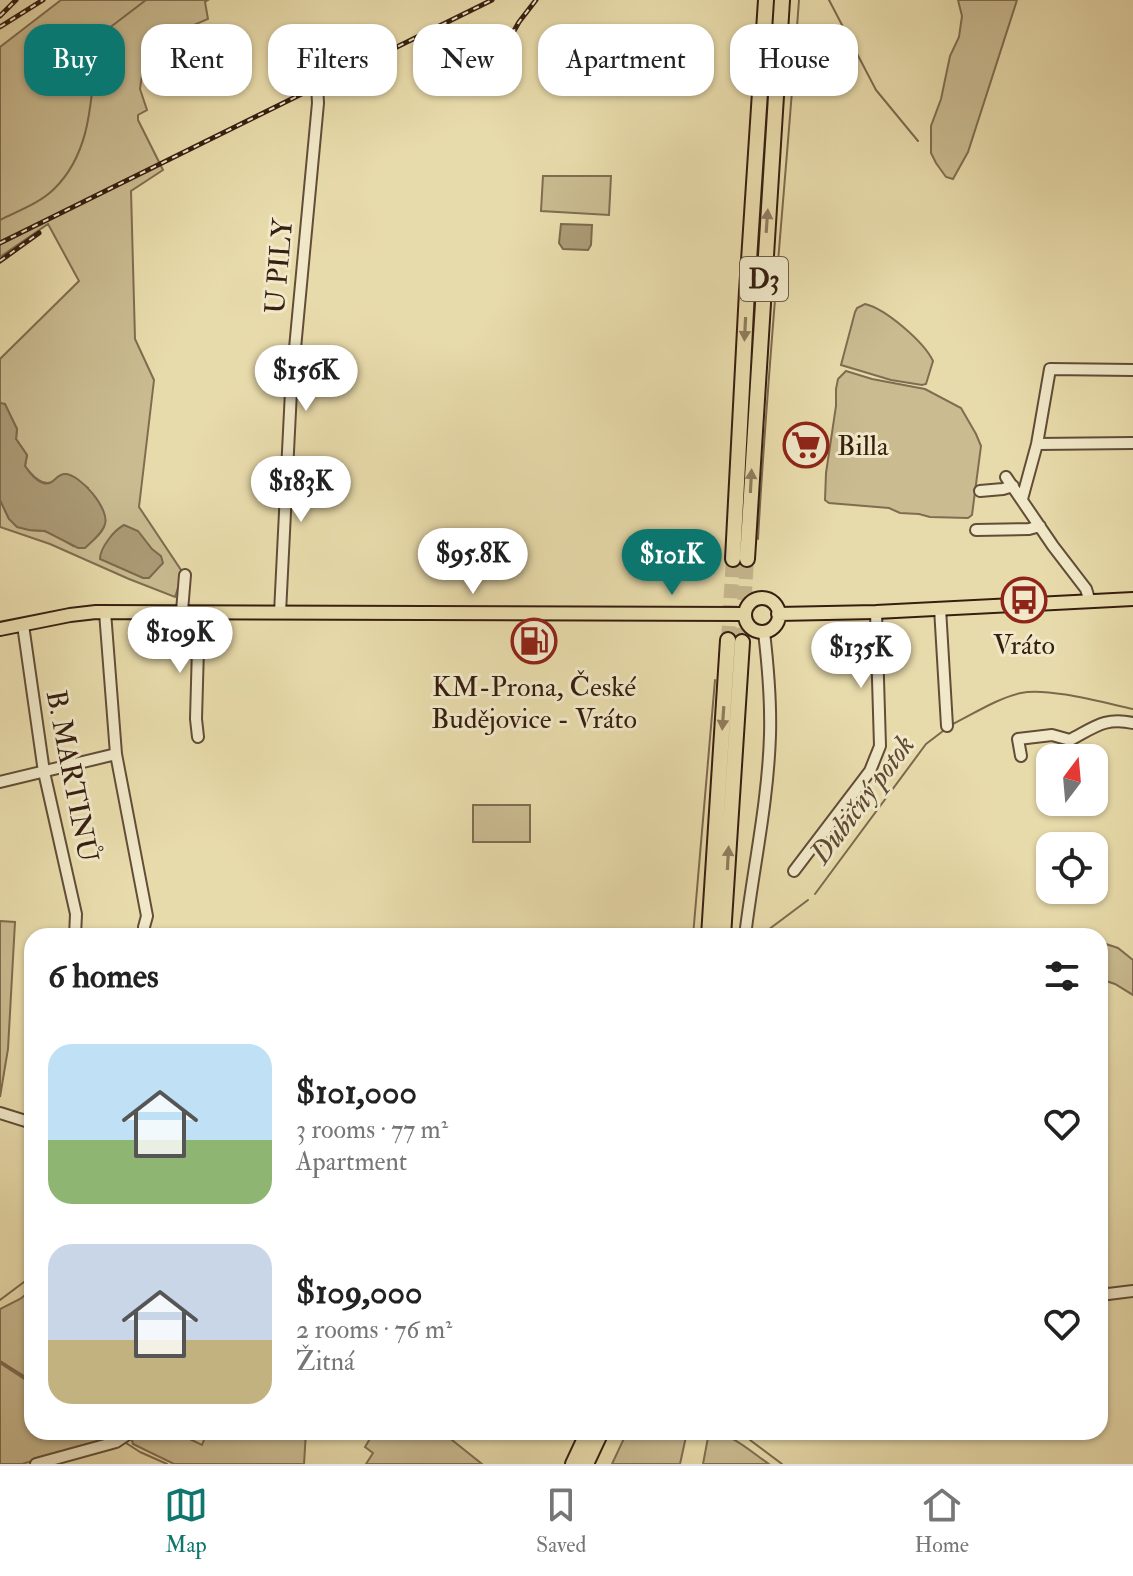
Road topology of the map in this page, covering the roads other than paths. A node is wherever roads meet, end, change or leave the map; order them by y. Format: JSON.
{"nodes":[{"id":1,"x":766,"y":0,"type":"edge"},
{"id":2,"x":782,"y":0,"type":"edge"},
{"id":3,"x":318,"y":96,"type":"edge"},
{"id":4,"x":1133,"y":370,"type":"edge"},
{"id":5,"x":1133,"y":443,"type":"edge"},
{"id":6,"x":1037,"y":444,"type":"junction"},
{"id":7,"x":980,"y":491,"type":"dead end"},
{"id":8,"x":1022,"y":499,"type":"junction"},
{"id":9,"x":1040,"y":526,"type":"junction"},
{"id":10,"x":976,"y":530,"type":"dead end"},
{"id":11,"x":185,"y":575,"type":"dead end"},
{"id":12,"x":1133,"y":599,"type":"edge"},
{"id":13,"x":1090,"y":602,"type":"junction"},
{"id":14,"x":940,"y":608,"type":"junction"},
{"id":15,"x":182,"y":611,"type":"junction"},
{"id":16,"x":105,"y":612,"type":"junction"},
{"id":17,"x":199,"y":612,"type":"junction"},
{"id":18,"x":876,"y":612,"type":"junction"},
{"id":19,"x":280,"y":613,"type":"junction"},
{"id":20,"x":745,"y":614,"type":"junction"},
{"id":21,"x":778,"y":614,"type":"junction"},
{"id":22,"x":23,"y":625,"type":"junction"},
{"id":23,"x":0,"y":629,"type":"edge"},
{"id":24,"x":764,"y":632,"type":"junction"},
{"id":25,"x":1133,"y":723,"type":"edge"},
{"id":26,"x":947,"y":726,"type":"dead end"},
{"id":27,"x":198,"y":737,"type":"dead end"},
{"id":28,"x":116,"y":754,"type":"junction"},
{"id":29,"x":1021,"y":756,"type":"dead end"},
{"id":30,"x":44,"y":772,"type":"junction"},
{"id":31,"x":0,"y":782,"type":"edge"},
{"id":32,"x":794,"y":871,"type":"dead end"},
{"id":33,"x":75,"y":928,"type":"edge"},
{"id":34,"x":144,"y":928,"type":"edge"},
{"id":35,"x":710,"y":928,"type":"edge"},
{"id":36,"x":723,"y":928,"type":"edge"},
{"id":37,"x":746,"y":928,"type":"edge"},
{"id":38,"x":0,"y":1113,"type":"edge"},
{"id":39,"x":24,"y":1120,"type":"edge"},
{"id":40,"x":1133,"y":1291,"type":"edge"},
{"id":41,"x":1108,"y":1294,"type":"edge"},
{"id":42,"x":119,"y":1440,"type":"edge"},
{"id":43,"x":584,"y":1440,"type":"edge"},
{"id":44,"x":597,"y":1440,"type":"edge"},
{"id":45,"x":36,"y":1464,"type":"edge"},
{"id":46,"x":573,"y":1464,"type":"edge"},
{"id":47,"x":586,"y":1464,"type":"edge"}],
"edges":[{"from":1,"to":2,"type":"highway","number":"D3","one_way":true},
{"from":3,"to":19,"type":"street","name":"U PILY"},
{"from":4,"to":6,"type":"street"},
{"from":5,"to":6,"type":"street"},
{"from":6,"to":8,"type":"street"},
{"from":7,"to":8,"type":"street"},
{"from":8,"to":9,"type":"street"},
{"from":9,"to":10,"type":"street"},
{"from":9,"to":13,"type":"street"},
{"from":11,"to":15,"type":"street"},
{"from":12,"to":13,"type":"main road"},
{"from":13,"to":14,"type":"main road"},
{"from":14,"to":18,"type":"main road"},
{"from":14,"to":26,"type":"street"},
{"from":15,"to":16,"type":"main road"},
{"from":15,"to":17,"type":"main road"},
{"from":16,"to":22,"type":"main road"},
{"from":16,"to":28,"type":"street"},
{"from":17,"to":19,"type":"main road"},
{"from":17,"to":27,"type":"street"},
{"from":18,"to":21,"type":"main road"},
{"from":18,"to":32,"type":"street"},
{"from":19,"to":20,"type":"main road"},
{"from":20,"to":21,"type":"main road"},
{"from":20,"to":24,"type":"main road"},
{"from":21,"to":24,"type":"main road"},
{"from":22,"to":23,"type":"main road"},
{"from":22,"to":30,"type":"street","name":"B. MARTINŮ"},
{"from":24,"to":37,"type":"street"},
{"from":25,"to":29,"type":"street"},
{"from":28,"to":30,"type":"street"},
{"from":28,"to":34,"type":"street"},
{"from":30,"to":31,"type":"street"},
{"from":30,"to":33,"type":"street","name":"B. MARTINŮ"},
{"from":36,"to":35,"type":"highway","one_way":true},
{"from":38,"to":39,"type":"street"},
{"from":40,"to":41,"type":"street"},
{"from":42,"to":45,"type":"street"},
{"from":43,"to":46,"type":"highway"},
{"from":44,"to":47,"type":"highway"}]}
